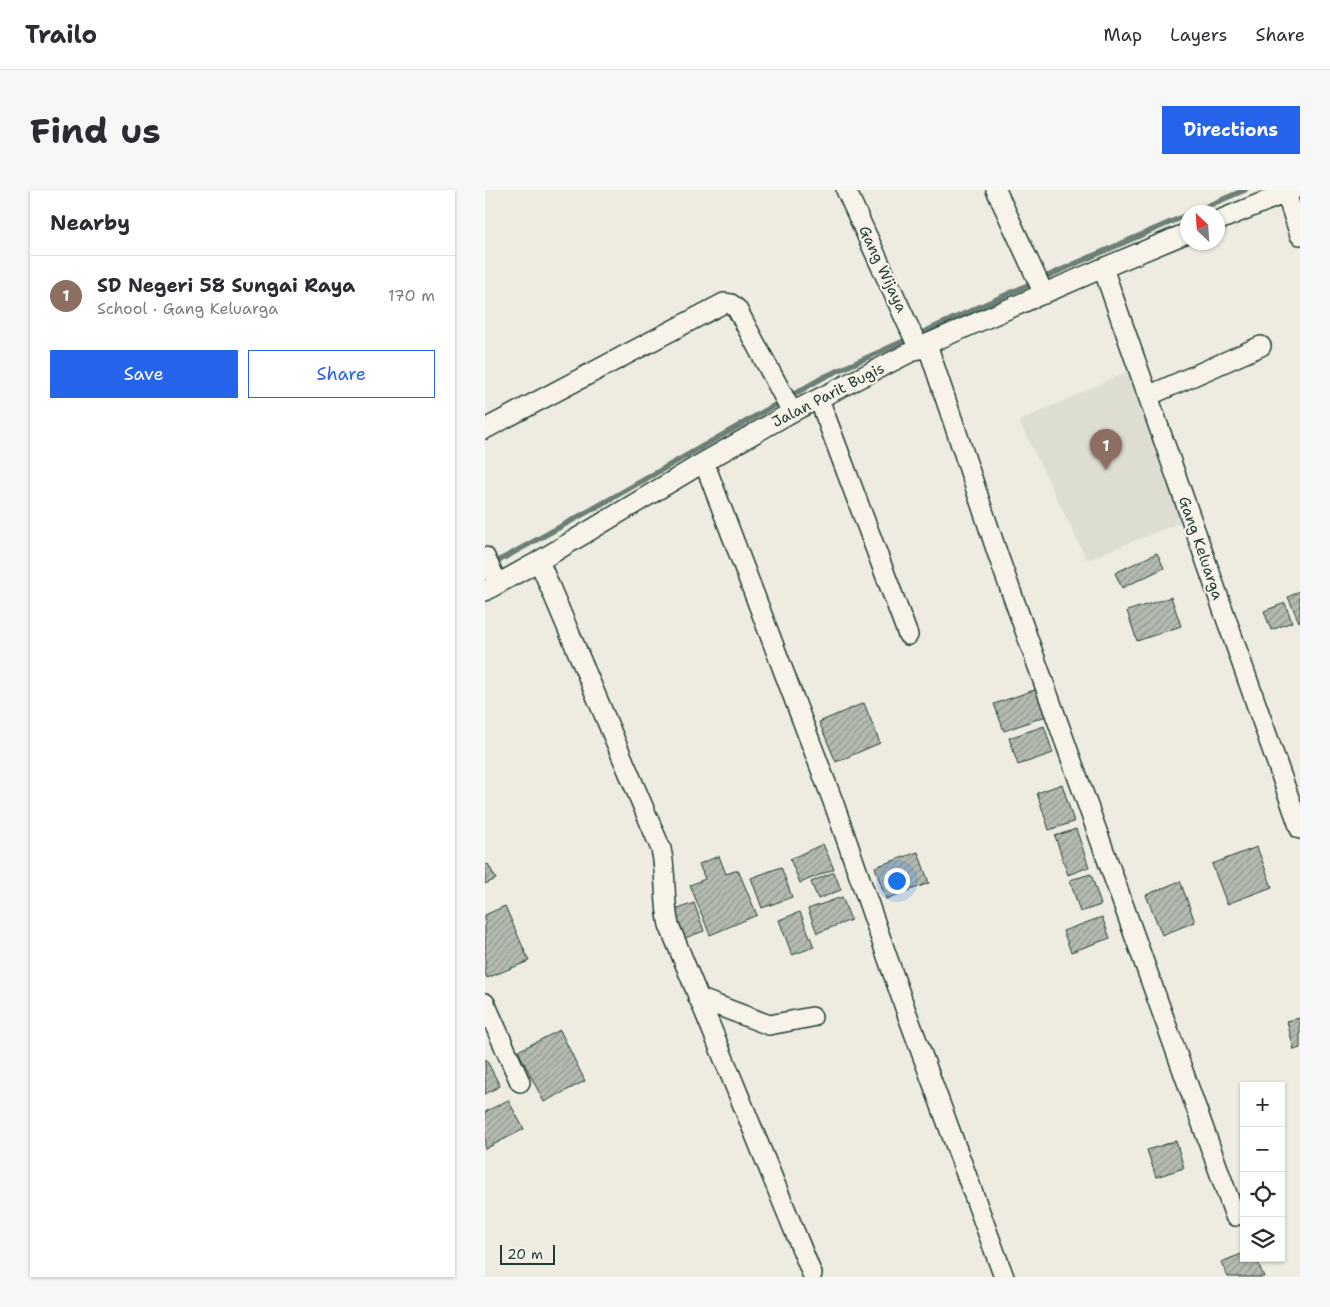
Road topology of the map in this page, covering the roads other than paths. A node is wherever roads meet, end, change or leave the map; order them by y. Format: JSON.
{"nodes":[{"id":1,"x":846,"y":190,"type":"edge"},
{"id":2,"x":996,"y":190,"type":"edge"},
{"id":3,"x":1289,"y":192,"type":"edge"},
{"id":4,"x":1225,"y":218,"type":"edge"},
{"id":5,"x":1300,"y":235,"type":"edge"},
{"id":6,"x":1180,"y":236,"type":"edge"},
{"id":7,"x":1103,"y":268,"type":"junction"},
{"id":8,"x":1043,"y":294,"type":"junction"},
{"id":9,"x":923,"y":346,"type":"junction"},
{"id":10,"x":1261,"y":346,"type":"dead end"},
{"id":11,"x":1148,"y":396,"type":"junction"},
{"id":12,"x":819,"y":399,"type":"junction"},
{"id":13,"x":792,"y":412,"type":"junction"},
{"id":14,"x":485,"y":429,"type":"edge"},
{"id":15,"x":704,"y":462,"type":"junction"},
{"id":16,"x":485,"y":557,"type":"edge"},
{"id":17,"x":539,"y":561,"type":"junction"},
{"id":18,"x":491,"y":587,"type":"edge"},
{"id":19,"x":908,"y":636,"type":"dead end"},
{"id":20,"x":1299,"y":822,"type":"edge"},
{"id":21,"x":699,"y":998,"type":"junction"},
{"id":22,"x":485,"y":1004,"type":"edge"},
{"id":23,"x":812,"y":1017,"type":"dead end"},
{"id":24,"x":519,"y":1082,"type":"dead end"},
{"id":25,"x":1235,"y":1216,"type":"dead end"},
{"id":26,"x":811,"y":1274,"type":"dead end"},
{"id":27,"x":1004,"y":1277,"type":"edge"}],
"edges":[{"from":1,"to":9,"type":"street","name":"Gang Wijaya"},
{"from":2,"to":8,"type":"street"},
{"from":3,"to":4,"type":"street"},
{"from":3,"to":5,"type":"street"},
{"from":6,"to":7,"type":"street","name":"Jalan Parit Bugis"},
{"from":7,"to":8,"type":"street","name":"Jalan Parit Bugis"},
{"from":7,"to":11,"type":"street","name":"Gang Keluarga"},
{"from":8,"to":9,"type":"street","name":"Jalan Parit Bugis"},
{"from":9,"to":12,"type":"street","name":"Jalan Parit Bugis"},
{"from":9,"to":25,"type":"street","name":"Gang Wijaya"},
{"from":10,"to":11,"type":"street"},
{"from":11,"to":20,"type":"street","name":"Gang Keluarga"},
{"from":12,"to":13,"type":"street","name":"Jalan Parit Bugis"},
{"from":12,"to":19,"type":"street"},
{"from":13,"to":14,"type":"street"},
{"from":13,"to":15,"type":"street","name":"Jalan Parit Bugis"},
{"from":15,"to":17,"type":"street","name":"Jalan Parit Bugis"},
{"from":15,"to":27,"type":"street"},
{"from":16,"to":18,"type":"street"},
{"from":17,"to":18,"type":"street","name":"Jalan Parit Bugis"},
{"from":17,"to":21,"type":"street"},
{"from":21,"to":23,"type":"street"},
{"from":21,"to":26,"type":"street"},
{"from":22,"to":24,"type":"street"}]}
